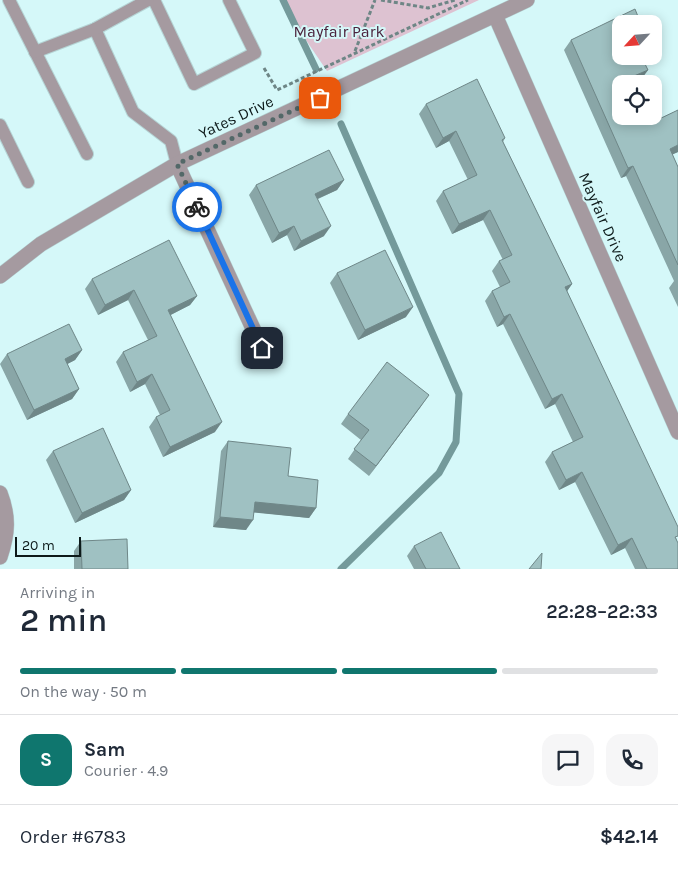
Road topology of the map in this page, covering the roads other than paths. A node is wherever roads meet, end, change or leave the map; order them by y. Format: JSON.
{"nodes":[{"id":1,"x":9,"y":0,"type":"edge"},
{"id":2,"x":148,"y":0,"type":"edge"},
{"id":3,"x":154,"y":0,"type":"edge"},
{"id":4,"x":229,"y":0,"type":"edge"},
{"id":5,"x":527,"y":0,"type":"edge"},
{"id":6,"x":495,"y":15,"type":"junction"},
{"id":7,"x":95,"y":29,"type":"junction"},
{"id":8,"x":35,"y":52,"type":"junction"},
{"id":9,"x":0,"y":125,"type":"edge"},
{"id":10,"x":88,"y":154,"type":"dead end"},
{"id":11,"x":177,"y":164,"type":"junction"},
{"id":12,"x":28,"y":182,"type":"dead end"},
{"id":13,"x":0,"y":276,"type":"edge"},
{"id":14,"x":262,"y":348,"type":"dead end"},
{"id":15,"x":678,"y":432,"type":"edge"},
{"id":16,"x":0,"y":494,"type":"edge"},
{"id":17,"x":0,"y":556,"type":"edge"}],
"edges":[{"from":1,"to":8,"type":"lane"},
{"from":2,"to":7,"type":"lane"},
{"from":3,"to":4,"type":"lane"},
{"from":5,"to":6,"type":"street","name":"Yates Drive"},
{"from":6,"to":11,"type":"street","name":"Yates Drive"},
{"from":6,"to":15,"type":"street","name":"Mayfair Drive"},
{"from":7,"to":8,"type":"lane"},
{"from":7,"to":11,"type":"lane"},
{"from":8,"to":10,"type":"lane"},
{"from":9,"to":12,"type":"lane"},
{"from":11,"to":13,"type":"street","name":"Yates Drive"},
{"from":11,"to":14,"type":"street"},
{"from":16,"to":17,"type":"street"}]}
